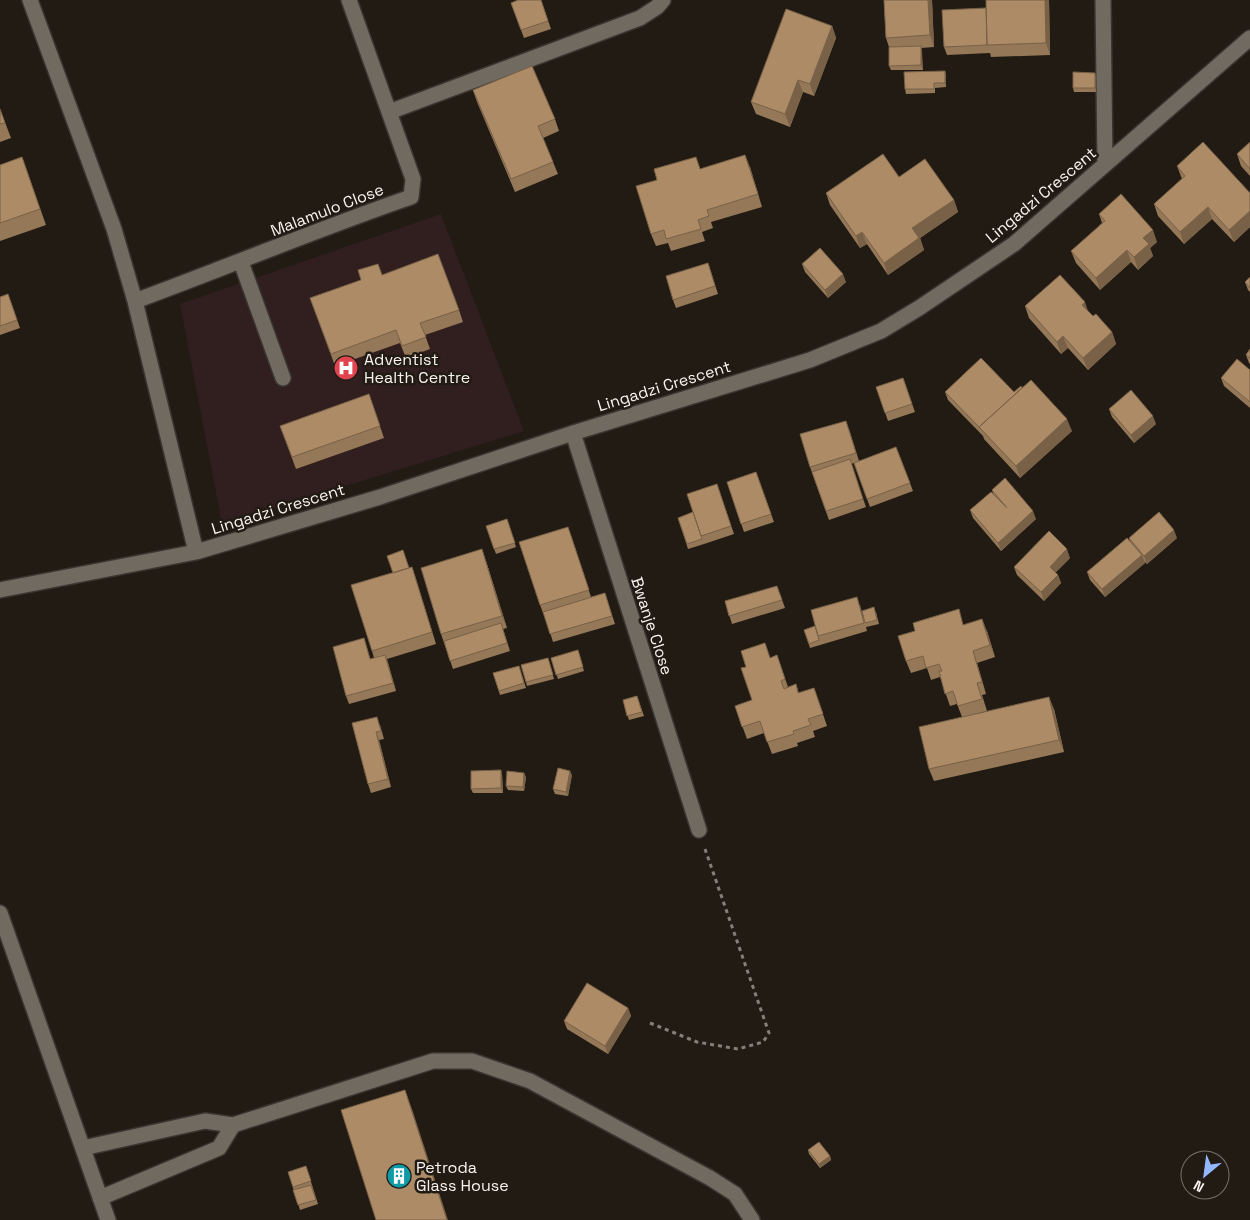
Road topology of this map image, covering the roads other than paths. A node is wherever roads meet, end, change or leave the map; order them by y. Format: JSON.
{"nodes":[{"id":1,"x":30,"y":0,"type":"edge"},
{"id":2,"x":349,"y":0,"type":"edge"},
{"id":3,"x":663,"y":0,"type":"edge"},
{"id":4,"x":1103,"y":0,"type":"edge"},
{"id":5,"x":1250,"y":38,"type":"edge"},
{"id":6,"x":389,"y":112,"type":"junction"},
{"id":7,"x":1105,"y":164,"type":"junction"},
{"id":8,"x":241,"y":262,"type":"junction"},
{"id":9,"x":135,"y":302,"type":"junction"},
{"id":10,"x":283,"y":378,"type":"dead end"},
{"id":11,"x":573,"y":433,"type":"junction"},
{"id":12,"x":196,"y":552,"type":"junction"},
{"id":13,"x":0,"y":590,"type":"edge"},
{"id":14,"x":698,"y":830,"type":"road end"},
{"id":15,"x":0,"y":913,"type":"edge"},
{"id":16,"x":233,"y":1125,"type":"junction"},
{"id":17,"x":82,"y":1148,"type":"junction"},
{"id":18,"x":100,"y":1198,"type":"junction"},
{"id":19,"x":108,"y":1220,"type":"edge"},
{"id":20,"x":752,"y":1220,"type":"edge"}],
"edges":[{"from":1,"to":9,"type":"street"},
{"from":2,"to":6,"type":"street"},
{"from":3,"to":6,"type":"street"},
{"from":4,"to":7,"type":"street"},
{"from":5,"to":7,"type":"street","name":"Lingadzi Crescent"},
{"from":6,"to":8,"type":"street","name":"Malamulo Close"},
{"from":7,"to":11,"type":"street","name":"Lingadzi Crescent"},
{"from":8,"to":9,"type":"street","name":"Malamulo Close"},
{"from":8,"to":10,"type":"street"},
{"from":9,"to":12,"type":"street"},
{"from":11,"to":12,"type":"street","name":"Lingadzi Crescent"},
{"from":11,"to":14,"type":"street","name":"Bwanje Close"},
{"from":12,"to":13,"type":"street","name":"Lingadzi Crescent"},
{"from":15,"to":17,"type":"street"},
{"from":16,"to":17,"type":"street"},
{"from":16,"to":18,"type":"street"},
{"from":16,"to":20,"type":"street"},
{"from":17,"to":18,"type":"street"},
{"from":18,"to":19,"type":"street"}]}
